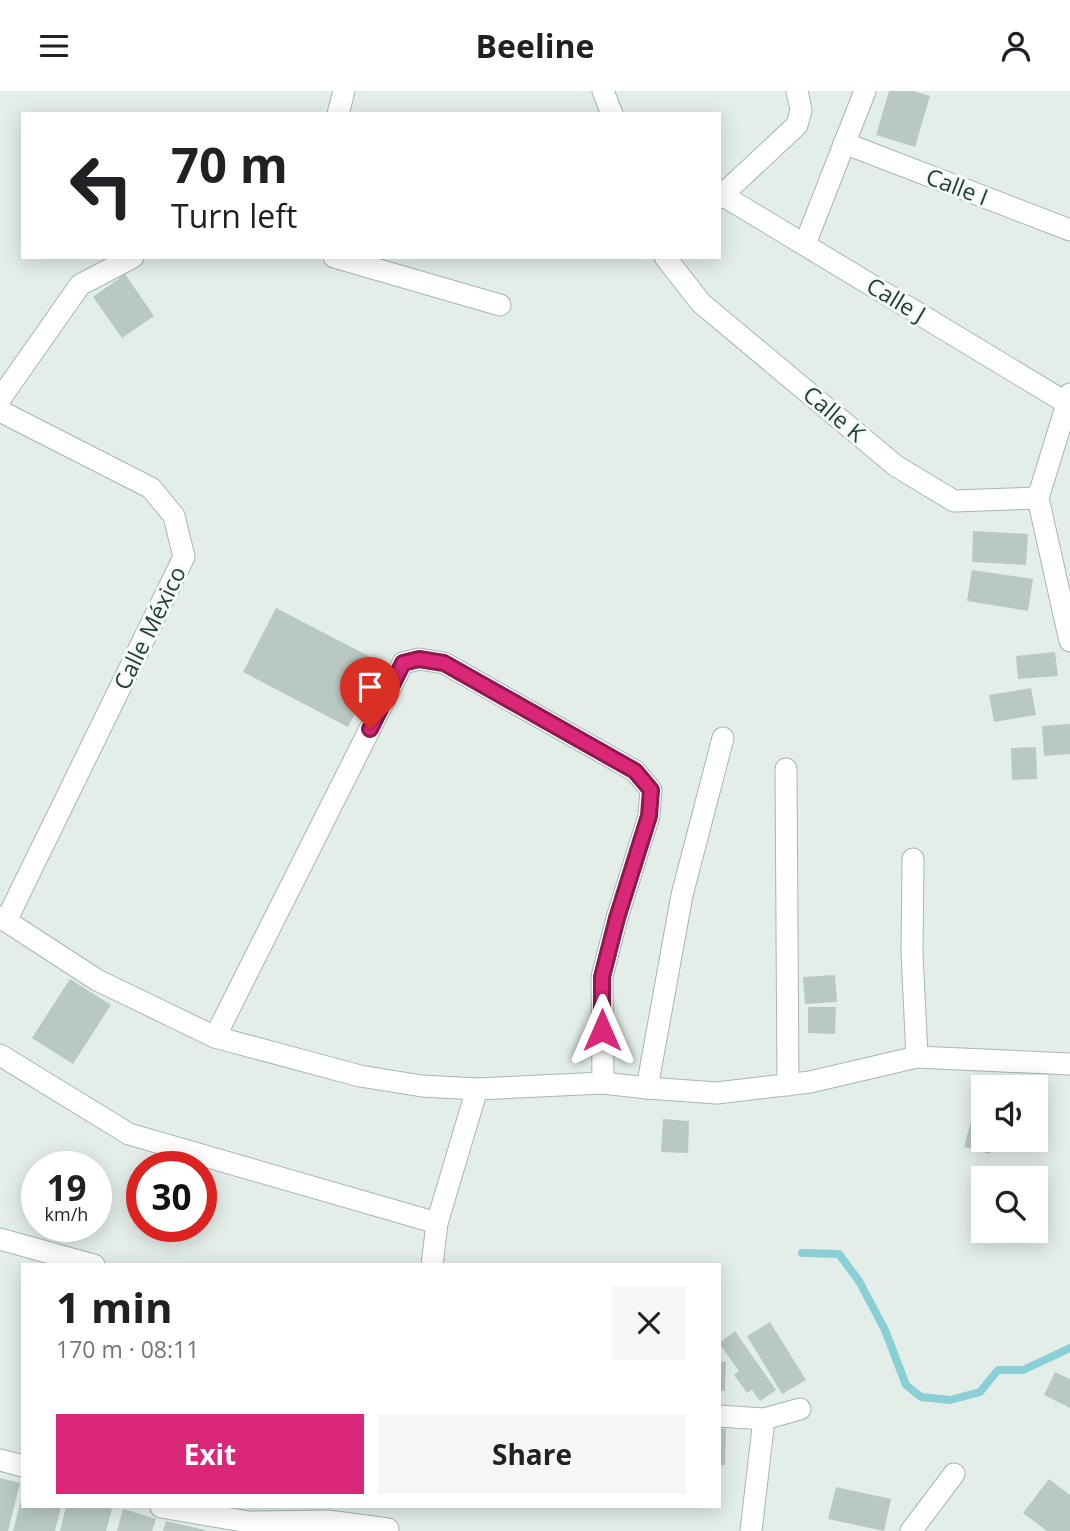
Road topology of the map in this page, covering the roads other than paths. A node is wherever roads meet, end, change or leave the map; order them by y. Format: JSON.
{"nodes":[{"id":1,"x":344,"y":91,"type":"edge"},
{"id":2,"x":603,"y":91,"type":"edge"},
{"id":3,"x":797,"y":91,"type":"edge"},
{"id":4,"x":865,"y":91,"type":"edge"},
{"id":5,"x":339,"y":112,"type":"edge"},
{"id":6,"x":610,"y":112,"type":"edge"},
{"id":7,"x":844,"y":143,"type":"junction"},
{"id":8,"x":721,"y":196,"type":"edge"},
{"id":9,"x":1070,"y":230,"type":"edge"},
{"id":10,"x":805,"y":244,"type":"junction"},
{"id":11,"x":129,"y":259,"type":"edge"},
{"id":12,"x":341,"y":259,"type":"edge"},
{"id":13,"x":667,"y":259,"type":"edge"},
{"id":14,"x":500,"y":305,"type":"dead end"},
{"id":15,"x":0,"y":399,"type":"edge"},
{"id":16,"x":1069,"y":401,"type":"edge"},
{"id":17,"x":0,"y":411,"type":"edge"},
{"id":18,"x":1038,"y":498,"type":"junction"},
{"id":19,"x":1070,"y":641,"type":"edge"},
{"id":20,"x":723,"y":738,"type":"dead end"},
{"id":21,"x":786,"y":769,"type":"dead end"},
{"id":22,"x":913,"y":859,"type":"dead end"},
{"id":23,"x":3,"y":919,"type":"edge"},
{"id":24,"x":215,"y":1037,"type":"junction"},
{"id":25,"x":0,"y":1055,"type":"edge"},
{"id":26,"x":917,"y":1057,"type":"junction"},
{"id":27,"x":1070,"y":1064,"type":"edge"},
{"id":28,"x":603,"y":1083,"type":"junction"},
{"id":29,"x":788,"y":1085,"type":"junction"},
{"id":30,"x":647,"y":1088,"type":"junction"},
{"id":31,"x":477,"y":1089,"type":"junction"},
{"id":32,"x":437,"y":1223,"type":"junction"},
{"id":33,"x":0,"y":1239,"type":"edge"},
{"id":34,"x":87,"y":1263,"type":"edge"},
{"id":35,"x":432,"y":1263,"type":"edge"},
{"id":36,"x":800,"y":1409,"type":"dead end"},
{"id":37,"x":721,"y":1416,"type":"edge"},
{"id":38,"x":764,"y":1419,"type":"junction"},
{"id":39,"x":0,"y":1460,"type":"edge"},
{"id":40,"x":21,"y":1466,"type":"edge"},
{"id":41,"x":954,"y":1474,"type":"dead end"},
{"id":42,"x":167,"y":1508,"type":"edge"},
{"id":43,"x":331,"y":1514,"type":"edge"},
{"id":44,"x":387,"y":1531,"type":"edge"},
{"id":45,"x":751,"y":1531,"type":"edge"},
{"id":46,"x":911,"y":1531,"type":"edge"}],
"edges":[{"from":1,"to":5,"type":"street"},
{"from":2,"to":6,"type":"street"},
{"from":3,"to":8,"type":"street"},
{"from":4,"to":7,"type":"street"},
{"from":7,"to":9,"type":"street","name":"Calle I"},
{"from":7,"to":10,"type":"street"},
{"from":8,"to":10,"type":"street","name":"Calle J"},
{"from":10,"to":16,"type":"street","name":"Calle J"},
{"from":11,"to":15,"type":"street"},
{"from":12,"to":14,"type":"street"},
{"from":13,"to":18,"type":"street","name":"Calle K"},
{"from":16,"to":18,"type":"street"},
{"from":17,"to":23,"type":"street","name":"Calle México"},
{"from":18,"to":19,"type":"street"},
{"from":20,"to":30,"type":"street"},
{"from":21,"to":29,"type":"street"},
{"from":22,"to":26,"type":"street"},
{"from":23,"to":24,"type":"street"},
{"from":24,"to":28,"type":"street"},
{"from":24,"to":31,"type":"street"},
{"from":25,"to":32,"type":"street"},
{"from":26,"to":27,"type":"street"},
{"from":26,"to":29,"type":"street"},
{"from":28,"to":30,"type":"street"},
{"from":28,"to":31,"type":"street"},
{"from":29,"to":30,"type":"street"},
{"from":31,"to":32,"type":"street"},
{"from":32,"to":35,"type":"street"},
{"from":33,"to":34,"type":"street"},
{"from":36,"to":38,"type":"street"},
{"from":37,"to":38,"type":"street"},
{"from":38,"to":45,"type":"street"},
{"from":39,"to":40,"type":"street"},
{"from":41,"to":46,"type":"street"},
{"from":42,"to":43,"type":"street"},
{"from":43,"to":44,"type":"street"}]}
